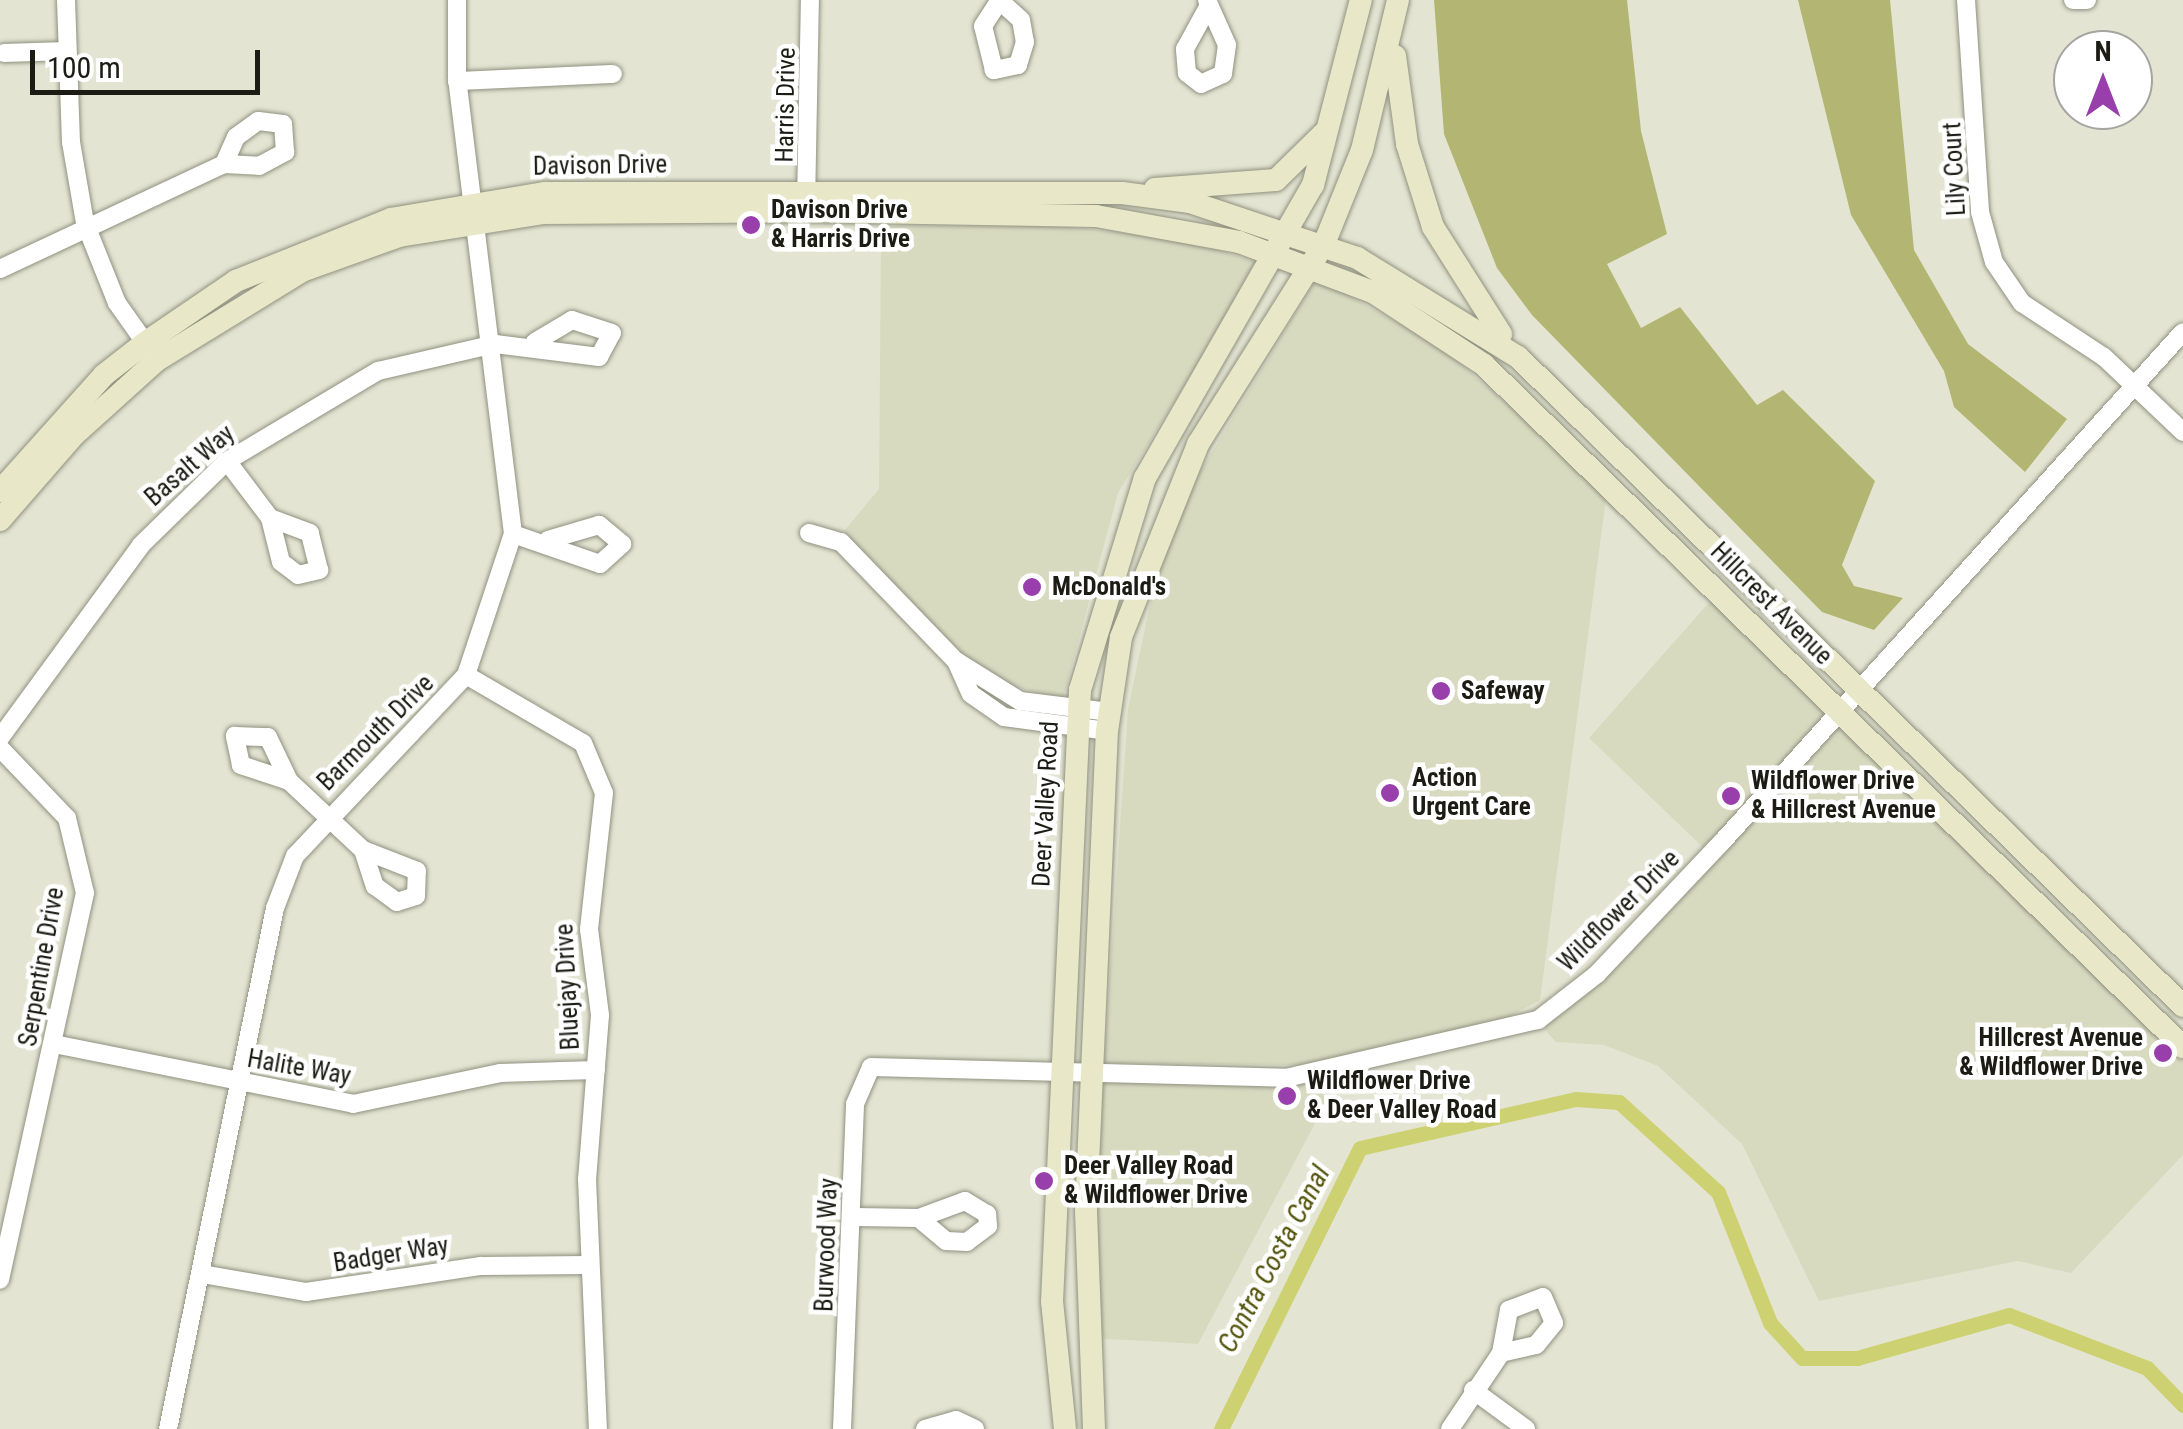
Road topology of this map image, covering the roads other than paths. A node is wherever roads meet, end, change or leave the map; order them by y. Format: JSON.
{"nodes":[{"id":1,"x":66,"y":0,"type":"edge"},
{"id":2,"x":457,"y":0,"type":"edge"},
{"id":3,"x":810,"y":0,"type":"edge"},
{"id":4,"x":1360,"y":0,"type":"edge"},
{"id":5,"x":1398,"y":0,"type":"edge"},
{"id":6,"x":1966,"y":0,"type":"edge"},
{"id":7,"x":2072,"y":0,"type":"edge"},
{"id":8,"x":2087,"y":0,"type":"edge"},
{"id":9,"x":1393,"y":37,"type":"junction"},
{"id":10,"x":67,"y":51,"type":"junction"},
{"id":11,"x":4,"y":54,"type":"dead end"},
{"id":12,"x":614,"y":74,"type":"dead end"},
{"id":13,"x":456,"y":80,"type":"junction"},
{"id":14,"x":1336,"y":113,"type":"junction"},
{"id":15,"x":224,"y":164,"type":"dead end"},
{"id":16,"x":1122,"y":192,"type":"junction"},
{"id":17,"x":807,"y":201,"type":"junction"},
{"id":18,"x":475,"y":210,"type":"junction"},
{"id":19,"x":86,"y":223,"type":"junction"},
{"id":20,"x":1293,"y":232,"type":"junction"},
{"id":21,"x":1324,"y":244,"type":"junction"},
{"id":22,"x":1280,"y":256,"type":"junction"},
{"id":23,"x":1312,"y":267,"type":"junction"},
{"id":24,"x":0,"y":269,"type":"edge"},
{"id":25,"x":2183,"y":332,"type":"edge"},
{"id":26,"x":534,"y":342,"type":"dead end"},
{"id":27,"x":495,"y":344,"type":"junction"},
{"id":28,"x":151,"y":352,"type":"junction"},
{"id":29,"x":1518,"y":357,"type":"junction"},
{"id":30,"x":2136,"y":388,"type":"junction"},
{"id":31,"x":2183,"y":432,"type":"edge"},
{"id":32,"x":227,"y":461,"type":"junction"},
{"id":33,"x":0,"y":491,"type":"edge"},
{"id":34,"x":270,"y":518,"type":"dead end"},
{"id":35,"x":0,"y":520,"type":"edge"},
{"id":36,"x":810,"y":533,"type":"dead end"},
{"id":37,"x":513,"y":534,"type":"junction"},
{"id":38,"x":548,"y":540,"type":"dead end"},
{"id":39,"x":466,"y":676,"type":"junction"},
{"id":40,"x":1860,"y":690,"type":"junction"},
{"id":41,"x":1841,"y":712,"type":"junction"},
{"id":42,"x":1077,"y":718,"type":"junction"},
{"id":43,"x":1108,"y":722,"type":"junction"},
{"id":44,"x":0,"y":738,"type":"edge"},
{"id":45,"x":0,"y":748,"type":"edge"},
{"id":46,"x":289,"y":781,"type":"dead end"},
{"id":47,"x":328,"y":816,"type":"junction"},
{"id":48,"x":363,"y":850,"type":"dead end"},
{"id":49,"x":2183,"y":1006,"type":"edge"},
{"id":50,"x":54,"y":1044,"type":"junction"},
{"id":51,"x":2183,"y":1047,"type":"edge"},
{"id":52,"x":870,"y":1067,"type":"joint"},
{"id":53,"x":596,"y":1070,"type":"junction"},
{"id":54,"x":1063,"y":1070,"type":"junction"},
{"id":55,"x":1093,"y":1073,"type":"junction"},
{"id":56,"x":240,"y":1084,"type":"junction"},
{"id":57,"x":856,"y":1217,"type":"junction"},
{"id":58,"x":919,"y":1218,"type":"dead end"},
{"id":59,"x":588,"y":1265,"type":"junction"},
{"id":60,"x":202,"y":1274,"type":"junction"},
{"id":61,"x":0,"y":1280,"type":"edge"},
{"id":62,"x":1501,"y":1353,"type":"dead end"},
{"id":63,"x":1474,"y":1390,"type":"junction"},
{"id":64,"x":168,"y":1429,"type":"edge"},
{"id":65,"x":598,"y":1429,"type":"edge"},
{"id":66,"x":842,"y":1429,"type":"edge"},
{"id":67,"x":925,"y":1429,"type":"edge"},
{"id":68,"x":975,"y":1429,"type":"edge"},
{"id":69,"x":1064,"y":1429,"type":"edge"},
{"id":70,"x":1094,"y":1429,"type":"edge"},
{"id":71,"x":1450,"y":1429,"type":"edge"},
{"id":72,"x":1526,"y":1429,"type":"edge"}],
"edges":[{"from":1,"to":10,"type":"street"},
{"from":2,"to":13,"type":"street","name":"Barmouth Drive"},
{"from":3,"to":17,"type":"street","name":"Harris Drive"},
{"from":4,"to":14,"type":"main road"},
{"from":5,"to":9,"type":"main road"},
{"from":6,"to":30,"type":"street","name":"Lily Court"},
{"from":7,"to":8,"type":"street"},
{"from":9,"to":21,"type":"main road"},
{"from":9,"to":29,"type":"main road"},
{"from":10,"to":11,"type":"street"},
{"from":10,"to":19,"type":"street"},
{"from":12,"to":13,"type":"street"},
{"from":13,"to":18,"type":"street","name":"Barmouth Drive"},
{"from":14,"to":16,"type":"main road"},
{"from":14,"to":20,"type":"main road"},
{"from":15,"to":19,"type":"street"},
{"from":16,"to":17,"type":"main road","name":"Davison Drive"},
{"from":16,"to":20,"type":"main road","name":"Davison Drive"},
{"from":17,"to":18,"type":"main road","name":"Davison Drive"},
{"from":17,"to":22,"type":"main road","name":"Davison Drive"},
{"from":18,"to":27,"type":"street","name":"Barmouth Drive"},
{"from":18,"to":28,"type":"main road","name":"Davison Drive"},
{"from":19,"to":24,"type":"street"},
{"from":19,"to":28,"type":"street"},
{"from":20,"to":21,"type":"main road","name":"Hillcrest Avenue"},
{"from":20,"to":22,"type":"main road","name":"Deer Valley Road"},
{"from":21,"to":23,"type":"main road"},
{"from":21,"to":29,"type":"main road","name":"Hillcrest Avenue"},
{"from":22,"to":23,"type":"main road","name":"Hillcrest Avenue"},
{"from":22,"to":42,"type":"main road","name":"Deer Valley Road"},
{"from":23,"to":41,"type":"main road","name":"Hillcrest Avenue"},
{"from":23,"to":43,"type":"main road"},
{"from":25,"to":30,"type":"street","name":"Wildflower Drive"},
{"from":26,"to":27,"type":"street","name":"Basalt Way"},
{"from":27,"to":32,"type":"street","name":"Basalt Way"},
{"from":27,"to":37,"type":"street","name":"Barmouth Drive"},
{"from":28,"to":33,"type":"main road","name":"Davison Drive"},
{"from":28,"to":35,"type":"main road","name":"Davison Drive"},
{"from":29,"to":40,"type":"main road","name":"Hillcrest Avenue"},
{"from":30,"to":31,"type":"street","name":"Lily Court"},
{"from":30,"to":40,"type":"street","name":"Wildflower Drive"},
{"from":32,"to":34,"type":"street"},
{"from":32,"to":44,"type":"street","name":"Basalt Way"},
{"from":36,"to":42,"type":"street"},
{"from":37,"to":38,"type":"street"},
{"from":37,"to":39,"type":"street","name":"Barmouth Drive"},
{"from":39,"to":47,"type":"street","name":"Barmouth Drive"},
{"from":39,"to":53,"type":"street","name":"Bluejay Drive"},
{"from":40,"to":41,"type":"street","name":"Wildflower Drive"},
{"from":40,"to":49,"type":"main road","name":"Hillcrest Avenue"},
{"from":41,"to":51,"type":"main road","name":"Hillcrest Avenue"},
{"from":41,"to":55,"type":"street","name":"Wildflower Drive"},
{"from":42,"to":43,"type":"street"},
{"from":42,"to":54,"type":"main road","name":"Deer Valley Road"},
{"from":43,"to":55,"type":"main road"},
{"from":45,"to":50,"type":"street","name":"Serpentine Drive"},
{"from":46,"to":47,"type":"street"},
{"from":47,"to":48,"type":"street"},
{"from":47,"to":56,"type":"street","name":"Barmouth Drive"},
{"from":50,"to":56,"type":"street","name":"Halite Way"},
{"from":50,"to":61,"type":"street","name":"Serpentine Drive"},
{"from":52,"to":54,"type":"street","name":"Wildflower Drive"},
{"from":52,"to":57,"type":"street","name":"Burwood Way"},
{"from":53,"to":56,"type":"street","name":"Halite Way"},
{"from":53,"to":59,"type":"street","name":"Bluejay Drive"},
{"from":54,"to":55,"type":"street","name":"Wildflower Drive"},
{"from":54,"to":69,"type":"main road","name":"Deer Valley Road"},
{"from":55,"to":70,"type":"main road"},
{"from":56,"to":60,"type":"street","name":"Barmouth Drive"},
{"from":57,"to":58,"type":"street"},
{"from":57,"to":66,"type":"street","name":"Burwood Way"},
{"from":59,"to":60,"type":"street","name":"Badger Way"},
{"from":59,"to":65,"type":"street","name":"Bluejay Drive"},
{"from":60,"to":64,"type":"street","name":"Barmouth Drive"},
{"from":62,"to":63,"type":"street"},
{"from":63,"to":71,"type":"street"},
{"from":63,"to":72,"type":"street"},
{"from":67,"to":68,"type":"street"}]}
